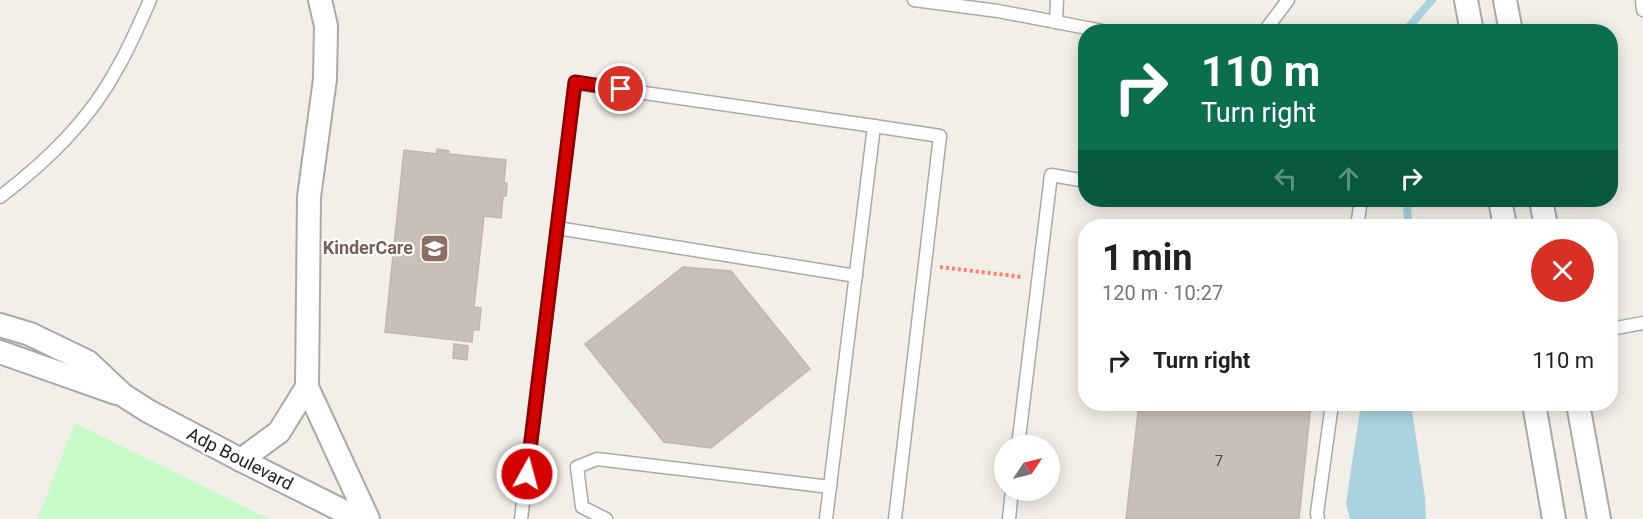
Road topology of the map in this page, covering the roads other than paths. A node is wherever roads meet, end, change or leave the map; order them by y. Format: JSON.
{"nodes":[{"id":1,"x":150,"y":0,"type":"edge"},
{"id":2,"x":320,"y":0,"type":"edge"},
{"id":3,"x":915,"y":0,"type":"edge"},
{"id":4,"x":1057,"y":0,"type":"edge"},
{"id":5,"x":1288,"y":0,"type":"edge"},
{"id":6,"x":1466,"y":0,"type":"edge"},
{"id":7,"x":1505,"y":0,"type":"edge"},
{"id":8,"x":1642,"y":0,"type":"edge"},
{"id":9,"x":1643,"y":10,"type":"edge"},
{"id":10,"x":1056,"y":22,"type":"junction"},
{"id":11,"x":1270,"y":24,"type":"edge"},
{"id":12,"x":1470,"y":24,"type":"edge"},
{"id":13,"x":1510,"y":24,"type":"edge"},
{"id":14,"x":1078,"y":26,"type":"edge"},
{"id":15,"x":874,"y":126,"type":"junction"},
{"id":16,"x":1078,"y":180,"type":"edge"},
{"id":17,"x":0,"y":197,"type":"edge"},
{"id":18,"x":557,"y":228,"type":"junction"},
{"id":19,"x":856,"y":276,"type":"junction"},
{"id":20,"x":1643,"y":323,"type":"edge"},
{"id":21,"x":0,"y":325,"type":"edge"},
{"id":22,"x":1618,"y":328,"type":"edge"},
{"id":23,"x":0,"y":352,"type":"edge"},
{"id":24,"x":0,"y":366,"type":"edge"},
{"id":25,"x":307,"y":387,"type":"junction"},
{"id":26,"x":123,"y":396,"type":"junction"},
{"id":27,"x":1331,"y":411,"type":"edge"},
{"id":28,"x":1535,"y":411,"type":"edge"},
{"id":29,"x":1579,"y":411,"type":"edge"},
{"id":30,"x":1019,"y":435,"type":"edge"},
{"id":31,"x":241,"y":460,"type":"junction"},
{"id":32,"x":830,"y":487,"type":"junction"},
{"id":33,"x":1011,"y":501,"type":"edge"},
{"id":34,"x":359,"y":519,"type":"edge"},
{"id":35,"x":368,"y":519,"type":"edge"},
{"id":36,"x":521,"y":519,"type":"edge"},
{"id":37,"x":606,"y":519,"type":"edge"},
{"id":38,"x":826,"y":519,"type":"edge"},
{"id":39,"x":895,"y":519,"type":"edge"},
{"id":40,"x":1009,"y":519,"type":"edge"},
{"id":41,"x":1318,"y":519,"type":"edge"},
{"id":42,"x":1554,"y":519,"type":"edge"},
{"id":43,"x":1599,"y":519,"type":"edge"}],
"edges":[{"from":1,"to":17,"type":"lane"},
{"from":2,"to":25,"type":"street"},
{"from":3,"to":10,"type":"lane"},
{"from":4,"to":10,"type":"lane"},
{"from":5,"to":11,"type":"lane"},
{"from":6,"to":12,"type":"street"},
{"from":7,"to":13,"type":"street"},
{"from":8,"to":9,"type":"lane"},
{"from":10,"to":14,"type":"lane"},
{"from":15,"to":18,"type":"lane"},
{"from":15,"to":19,"type":"lane"},
{"from":15,"to":39,"type":"lane"},
{"from":16,"to":30,"type":"lane"},
{"from":18,"to":19,"type":"lane"},
{"from":18,"to":36,"type":"lane"},
{"from":19,"to":32,"type":"lane"},
{"from":20,"to":22,"type":"lane"},
{"from":21,"to":26,"type":"street","name":"Adp Boulevard"},
{"from":23,"to":26,"type":"street","name":"Adp Boulevard"},
{"from":24,"to":26,"type":"street"},
{"from":25,"to":31,"type":"street"},
{"from":25,"to":35,"type":"street"},
{"from":26,"to":31,"type":"street","name":"Adp Boulevard"},
{"from":27,"to":41,"type":"lane"},
{"from":28,"to":42,"type":"street"},
{"from":29,"to":43,"type":"street"},
{"from":31,"to":34,"type":"street","name":"Adp Boulevard"},
{"from":32,"to":37,"type":"lane"},
{"from":32,"to":38,"type":"lane"},
{"from":33,"to":40,"type":"lane"}]}
